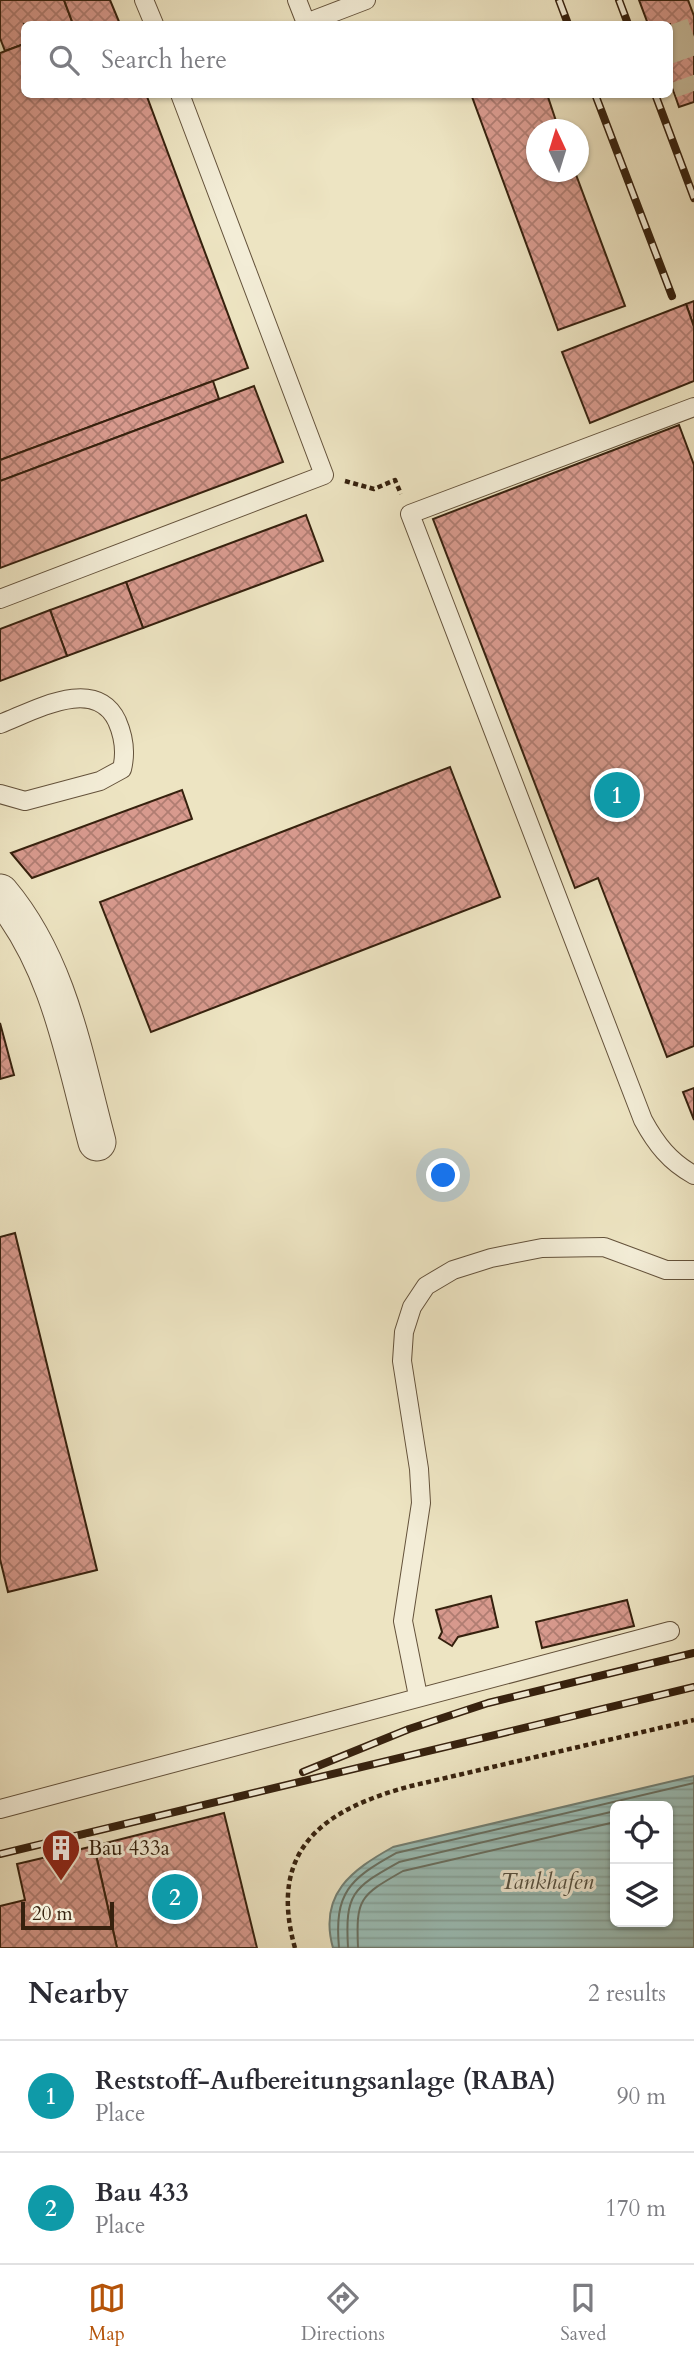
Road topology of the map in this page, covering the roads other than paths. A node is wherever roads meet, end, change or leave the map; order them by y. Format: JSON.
{"nodes":[{"id":1,"x":144,"y":0,"type":"edge"},
{"id":2,"x":297,"y":0,"type":"edge"},
{"id":3,"x":366,"y":0,"type":"edge"},
{"id":4,"x":153,"y":21,"type":"edge"},
{"id":5,"x":305,"y":21,"type":"edge"},
{"id":6,"x":311,"y":21,"type":"edge"},
{"id":7,"x":182,"y":98,"type":"edge"},
{"id":8,"x":694,"y":407,"type":"edge"},
{"id":9,"x":0,"y":599,"type":"edge"},
{"id":10,"x":0,"y":724,"type":"edge"},
{"id":11,"x":0,"y":794,"type":"edge"},
{"id":12,"x":0,"y":893,"type":"edge"},
{"id":13,"x":97,"y":1142,"type":"dead end"},
{"id":14,"x":694,"y":1175,"type":"edge"},
{"id":15,"x":694,"y":1270,"type":"edge"},
{"id":16,"x":670,"y":1631,"type":"dead end"},
{"id":17,"x":418,"y":1696,"type":"junction"},
{"id":18,"x":0,"y":1809,"type":"edge"}],
"edges":[{"from":1,"to":4,"type":"lane"},
{"from":2,"to":5,"type":"lane"},
{"from":3,"to":6,"type":"lane"},
{"from":7,"to":9,"type":"lane"},
{"from":8,"to":14,"type":"lane"},
{"from":10,"to":11,"type":"lane"},
{"from":12,"to":13,"type":"street"},
{"from":15,"to":17,"type":"lane"},
{"from":16,"to":17,"type":"lane"},
{"from":17,"to":18,"type":"lane"}]}
